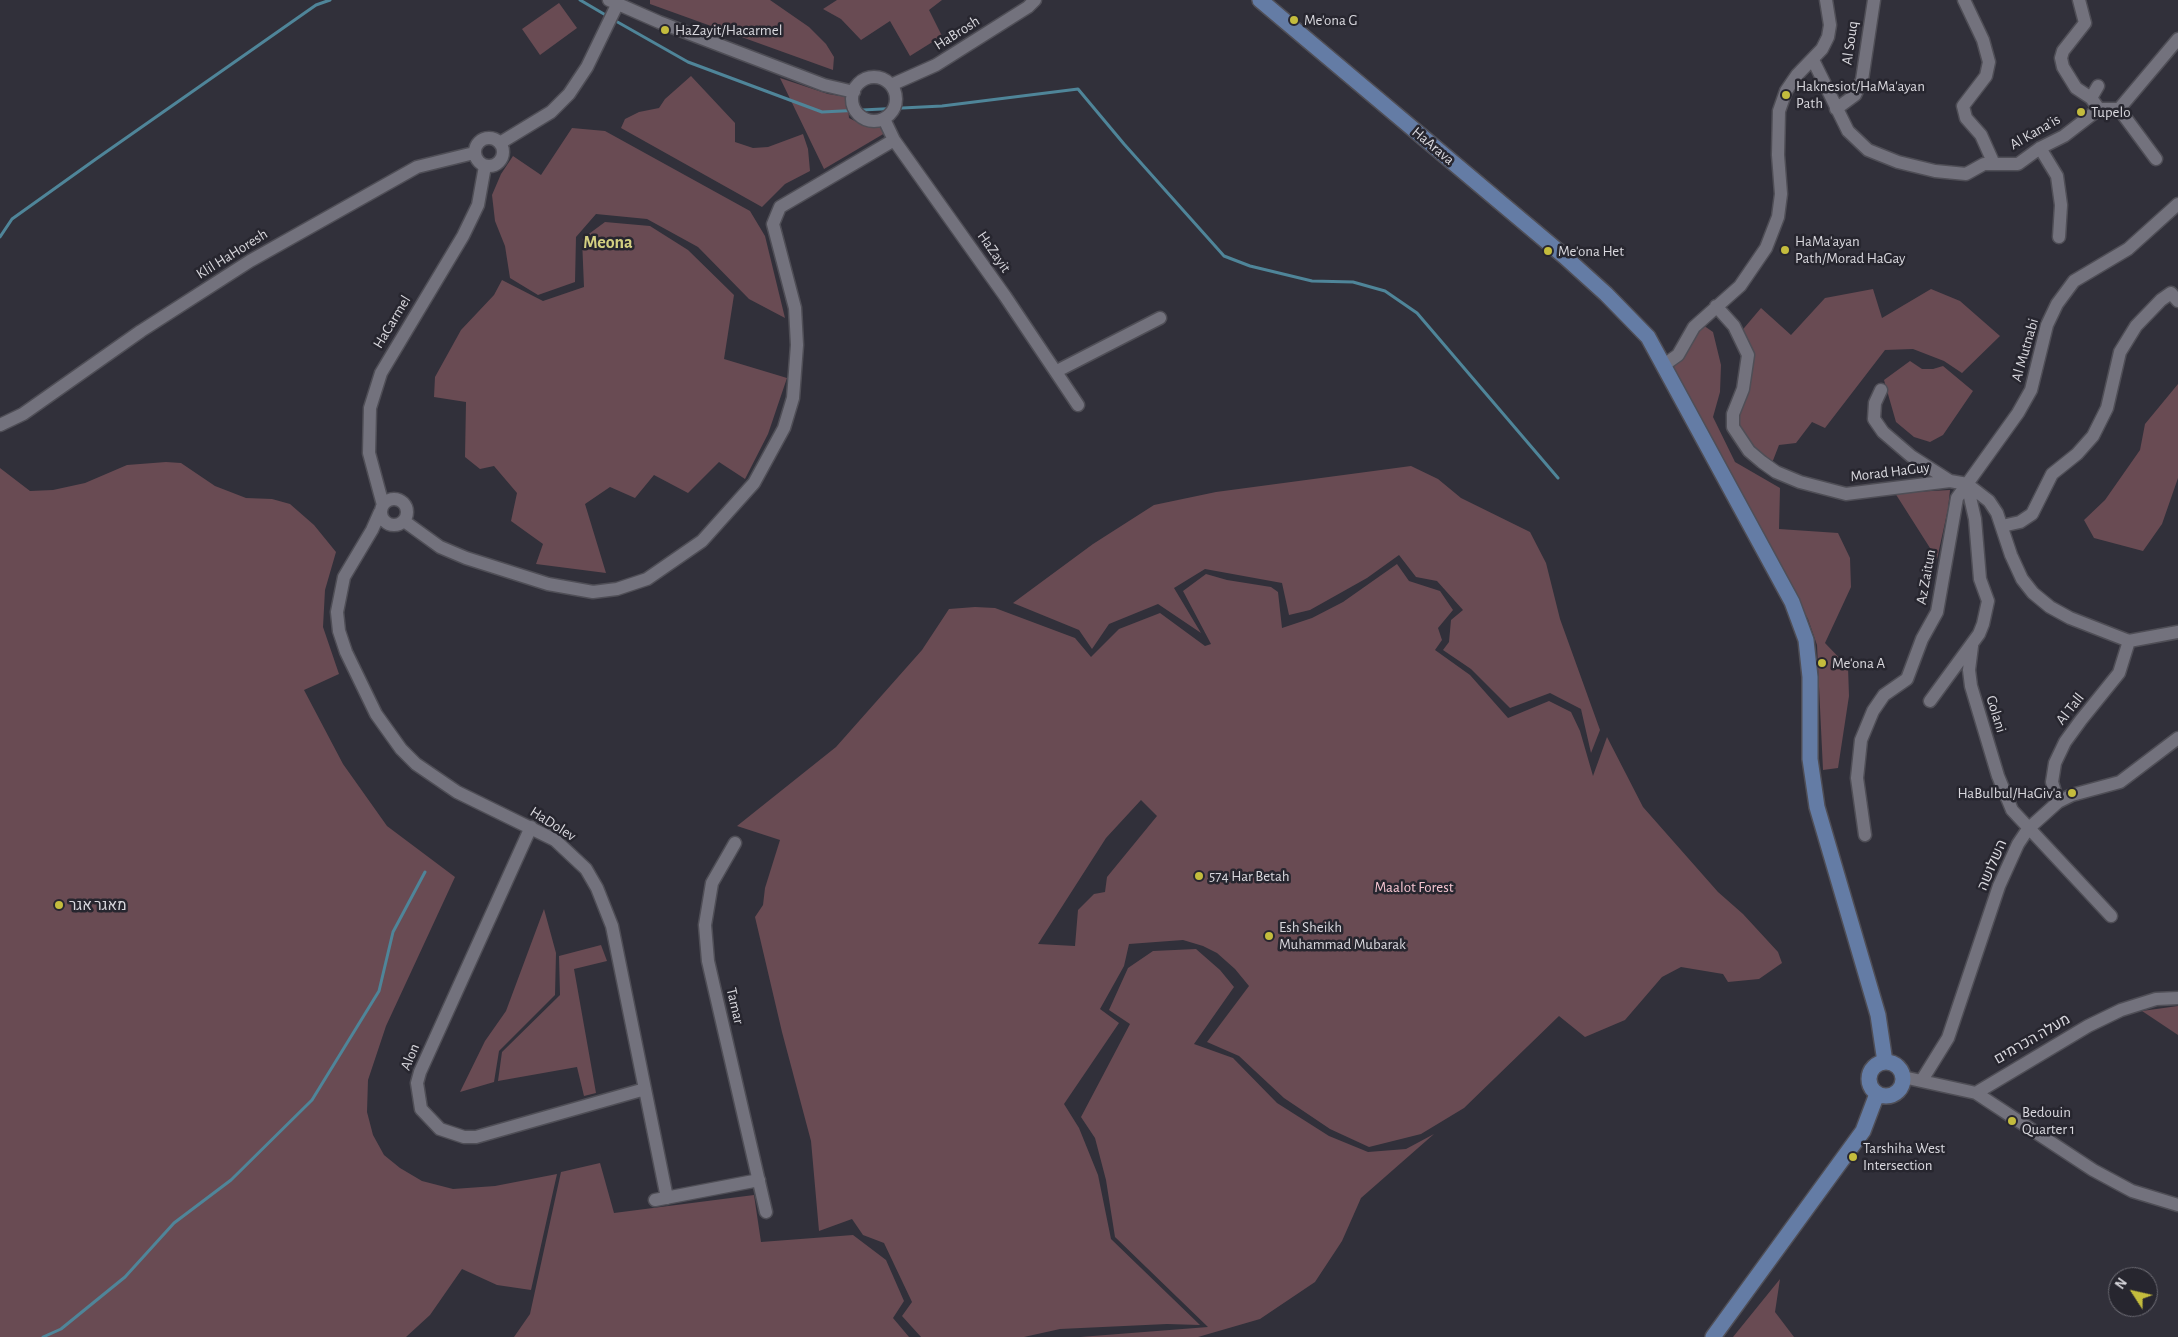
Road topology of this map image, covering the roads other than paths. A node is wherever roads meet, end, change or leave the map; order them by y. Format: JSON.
{"nodes":[{"id":1,"x":1035,"y":0,"type":"edge"},
{"id":2,"x":1260,"y":0,"type":"edge"},
{"id":3,"x":1826,"y":0,"type":"edge"},
{"id":4,"x":1874,"y":0,"type":"edge"},
{"id":5,"x":1964,"y":0,"type":"edge"},
{"id":6,"x":2079,"y":0,"type":"edge"},
{"id":7,"x":613,"y":2,"type":"edge"},
{"id":8,"x":2178,"y":39,"type":"edge"},
{"id":9,"x":1813,"y":60,"type":"junction"},
{"id":10,"x":891,"y":85,"type":"junction"},
{"id":11,"x":2098,"y":86,"type":"dead end"},
{"id":12,"x":854,"y":92,"type":"junction"},
{"id":13,"x":2091,"y":98,"type":"junction"},
{"id":14,"x":2100,"y":109,"type":"junction"},
{"id":15,"x":1836,"y":110,"type":"junction"},
{"id":16,"x":2119,"y":110,"type":"junction"},
{"id":17,"x":884,"y":119,"type":"junction"},
{"id":18,"x":894,"y":140,"type":"junction"},
{"id":19,"x":500,"y":143,"type":"junction"},
{"id":20,"x":2040,"y":148,"type":"junction"},
{"id":21,"x":474,"y":153,"type":"junction"},
{"id":22,"x":2156,"y":159,"type":"dead end"},
{"id":23,"x":1994,"y":164,"type":"junction"},
{"id":24,"x":485,"y":166,"type":"junction"},
{"id":25,"x":2178,"y":204,"type":"edge"},
{"id":26,"x":2059,"y":237,"type":"dead end"},
{"id":27,"x":2178,"y":301,"type":"edge"},
{"id":28,"x":1716,"y":306,"type":"junction"},
{"id":29,"x":1160,"y":318,"type":"dead end"},
{"id":30,"x":1664,"y":365,"type":"junction"},
{"id":31,"x":1057,"y":372,"type":"junction"},
{"id":32,"x":1881,"y":390,"type":"dead end"},
{"id":33,"x":1078,"y":405,"type":"dead end"},
{"id":34,"x":0,"y":425,"type":"edge"},
{"id":35,"x":1950,"y":481,"type":"junction"},
{"id":36,"x":1967,"y":484,"type":"junction"},
{"id":37,"x":382,"y":509,"type":"junction"},
{"id":38,"x":398,"y":523,"type":"junction"},
{"id":39,"x":2002,"y":526,"type":"junction"},
{"id":40,"x":360,"y":547,"type":"junction"},
{"id":41,"x":2178,"y":632,"type":"edge"},
{"id":42,"x":2129,"y":641,"type":"junction"},
{"id":43,"x":1972,"y":646,"type":"junction"},
{"id":44,"x":1930,"y":701,"type":"dead end"},
{"id":45,"x":2178,"y":738,"type":"edge"},
{"id":46,"x":2058,"y":802,"type":"junction"},
{"id":47,"x":532,"y":827,"type":"junction"},
{"id":48,"x":2028,"y":829,"type":"junction"},
{"id":49,"x":1865,"y":835,"type":"dead end"},
{"id":50,"x":735,"y":843,"type":"dead end"},
{"id":51,"x":2111,"y":916,"type":"dead end"},
{"id":52,"x":2178,"y":998,"type":"edge"},
{"id":53,"x":1885,"y":1062,"type":"junction"},
{"id":54,"x":1904,"y":1077,"type":"junction"},
{"id":55,"x":1922,"y":1080,"type":"junction"},
{"id":56,"x":645,"y":1089,"type":"junction"},
{"id":57,"x":1976,"y":1093,"type":"junction"},
{"id":58,"x":1877,"y":1094,"type":"junction"},
{"id":59,"x":759,"y":1180,"type":"junction"},
{"id":60,"x":2178,"y":1205,"type":"edge"},
{"id":61,"x":766,"y":1212,"type":"dead end"},
{"id":62,"x":1714,"y":1337,"type":"edge"}],
"edges":[{"from":1,"to":10,"type":"street","name":"HaBrosh"},
{"from":2,"to":30,"type":"main road","name":"HaArava"},
{"from":3,"to":9,"type":"street","name":"Al Souq"},
{"from":4,"to":15,"type":"street","name":"Al Souq"},
{"from":5,"to":23,"type":"street"},
{"from":6,"to":13,"type":"street"},
{"from":7,"to":12,"type":"street"},
{"from":7,"to":19,"type":"street"},
{"from":8,"to":16,"type":"street"},
{"from":9,"to":15,"type":"street","name":"Al Kana'is"},
{"from":9,"to":28,"type":"street","name":"Al Souq"},
{"from":10,"to":12,"type":"street"},
{"from":10,"to":17,"type":"street"},
{"from":11,"to":13,"type":"street"},
{"from":12,"to":17,"type":"street"},
{"from":13,"to":14,"type":"street"},
{"from":14,"to":16,"type":"street"},
{"from":14,"to":20,"type":"street","name":"Al Kana'is"},
{"from":15,"to":23,"type":"street","name":"Al Kana'is"},
{"from":16,"to":22,"type":"street"},
{"from":17,"to":18,"type":"street","name":"HaZayit"},
{"from":18,"to":31,"type":"street","name":"HaZayit"},
{"from":18,"to":38,"type":"street"},
{"from":19,"to":21,"type":"street"},
{"from":19,"to":24,"type":"street"},
{"from":20,"to":23,"type":"street","name":"Al Kana'is"},
{"from":20,"to":26,"type":"street"},
{"from":21,"to":24,"type":"street"},
{"from":21,"to":34,"type":"street","name":"Klil HaHoresh"},
{"from":24,"to":37,"type":"street","name":"HaCarmel"},
{"from":25,"to":36,"type":"street","name":"Al Mutnabi"},
{"from":27,"to":39,"type":"street"},
{"from":28,"to":30,"type":"street","name":"Al Souq"},
{"from":28,"to":35,"type":"street","name":"Morad HaGuy"},
{"from":29,"to":31,"type":"street"},
{"from":30,"to":53,"type":"main road","name":"HaArava"},
{"from":31,"to":33,"type":"street","name":"HaZayit"},
{"from":32,"to":35,"type":"street"},
{"from":35,"to":36,"type":"street","name":"Morad HaGuy"},
{"from":36,"to":39,"type":"street"},
{"from":36,"to":43,"type":"street","name":"Golani"},
{"from":36,"to":49,"type":"street","name":"Az Zaitun"},
{"from":37,"to":38,"type":"street"},
{"from":37,"to":38,"type":"street"},
{"from":37,"to":40,"type":"street","name":"HaDolev"},
{"from":38,"to":40,"type":"street","name":"HaDolev"},
{"from":39,"to":42,"type":"street"},
{"from":40,"to":47,"type":"street","name":"HaDolev"},
{"from":41,"to":42,"type":"street"},
{"from":42,"to":46,"type":"street","name":"Al Tall"},
{"from":43,"to":44,"type":"street"},
{"from":43,"to":48,"type":"street","name":"Golani"},
{"from":45,"to":46,"type":"street","name":"השלושה"},
{"from":46,"to":48,"type":"street","name":"השלושה"},
{"from":47,"to":56,"type":"street","name":"HaDolev"},
{"from":47,"to":56,"type":"street","name":"Alon"},
{"from":48,"to":51,"type":"street","name":"Golani"},
{"from":48,"to":55,"type":"street","name":"השלושה"},
{"from":50,"to":59,"type":"street","name":"Tamar"},
{"from":52,"to":57,"type":"street","name":"מעלה הכרמים"},
{"from":53,"to":54,"type":"main road"},
{"from":53,"to":58,"type":"main road"},
{"from":54,"to":55,"type":"street"},
{"from":54,"to":58,"type":"main road"},
{"from":55,"to":57,"type":"street"},
{"from":56,"to":59,"type":"street","name":"HaDolev"},
{"from":57,"to":60,"type":"street"},
{"from":58,"to":62,"type":"main road"},
{"from":59,"to":61,"type":"street","name":"Tamar"}]}
